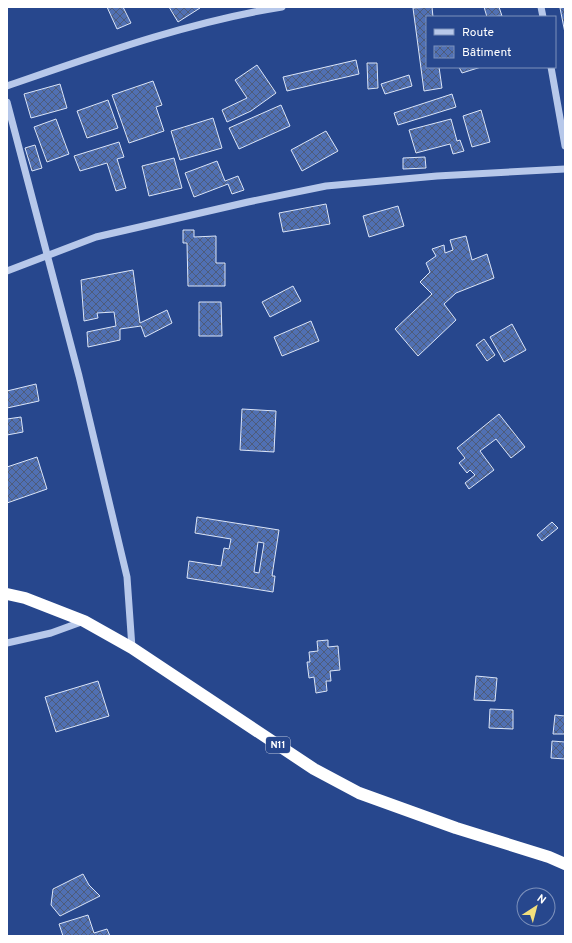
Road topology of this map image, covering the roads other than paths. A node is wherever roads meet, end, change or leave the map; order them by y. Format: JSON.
{"nodes":[{"id":1,"x":282,"y":7,"type":"edge"},
{"id":2,"x":551,"y":68,"type":"edge"},
{"id":3,"x":7,"y":86,"type":"edge"},
{"id":4,"x":7,"y":102,"type":"edge"},
{"id":5,"x":565,"y":146,"type":"edge"},
{"id":6,"x":565,"y":169,"type":"edge"},
{"id":7,"x":47,"y":257,"type":"junction"},
{"id":8,"x":7,"y":271,"type":"edge"},
{"id":9,"x":7,"y":594,"type":"edge"},
{"id":10,"x":84,"y":621,"type":"junction"},
{"id":11,"x":7,"y":643,"type":"edge"},
{"id":12,"x":132,"y":648,"type":"junction"},
{"id":13,"x":565,"y":864,"type":"edge"}],
"edges":[{"from":1,"to":3,"type":"street"},
{"from":2,"to":5,"type":"street"},
{"from":4,"to":7,"type":"street"},
{"from":6,"to":7,"type":"street"},
{"from":7,"to":8,"type":"street"},
{"from":7,"to":12,"type":"street"},
{"from":9,"to":10,"type":"highway","number":"N11"},
{"from":10,"to":11,"type":"street"},
{"from":10,"to":12,"type":"highway","number":"N11"},
{"from":12,"to":13,"type":"highway","number":"N11"}]}
